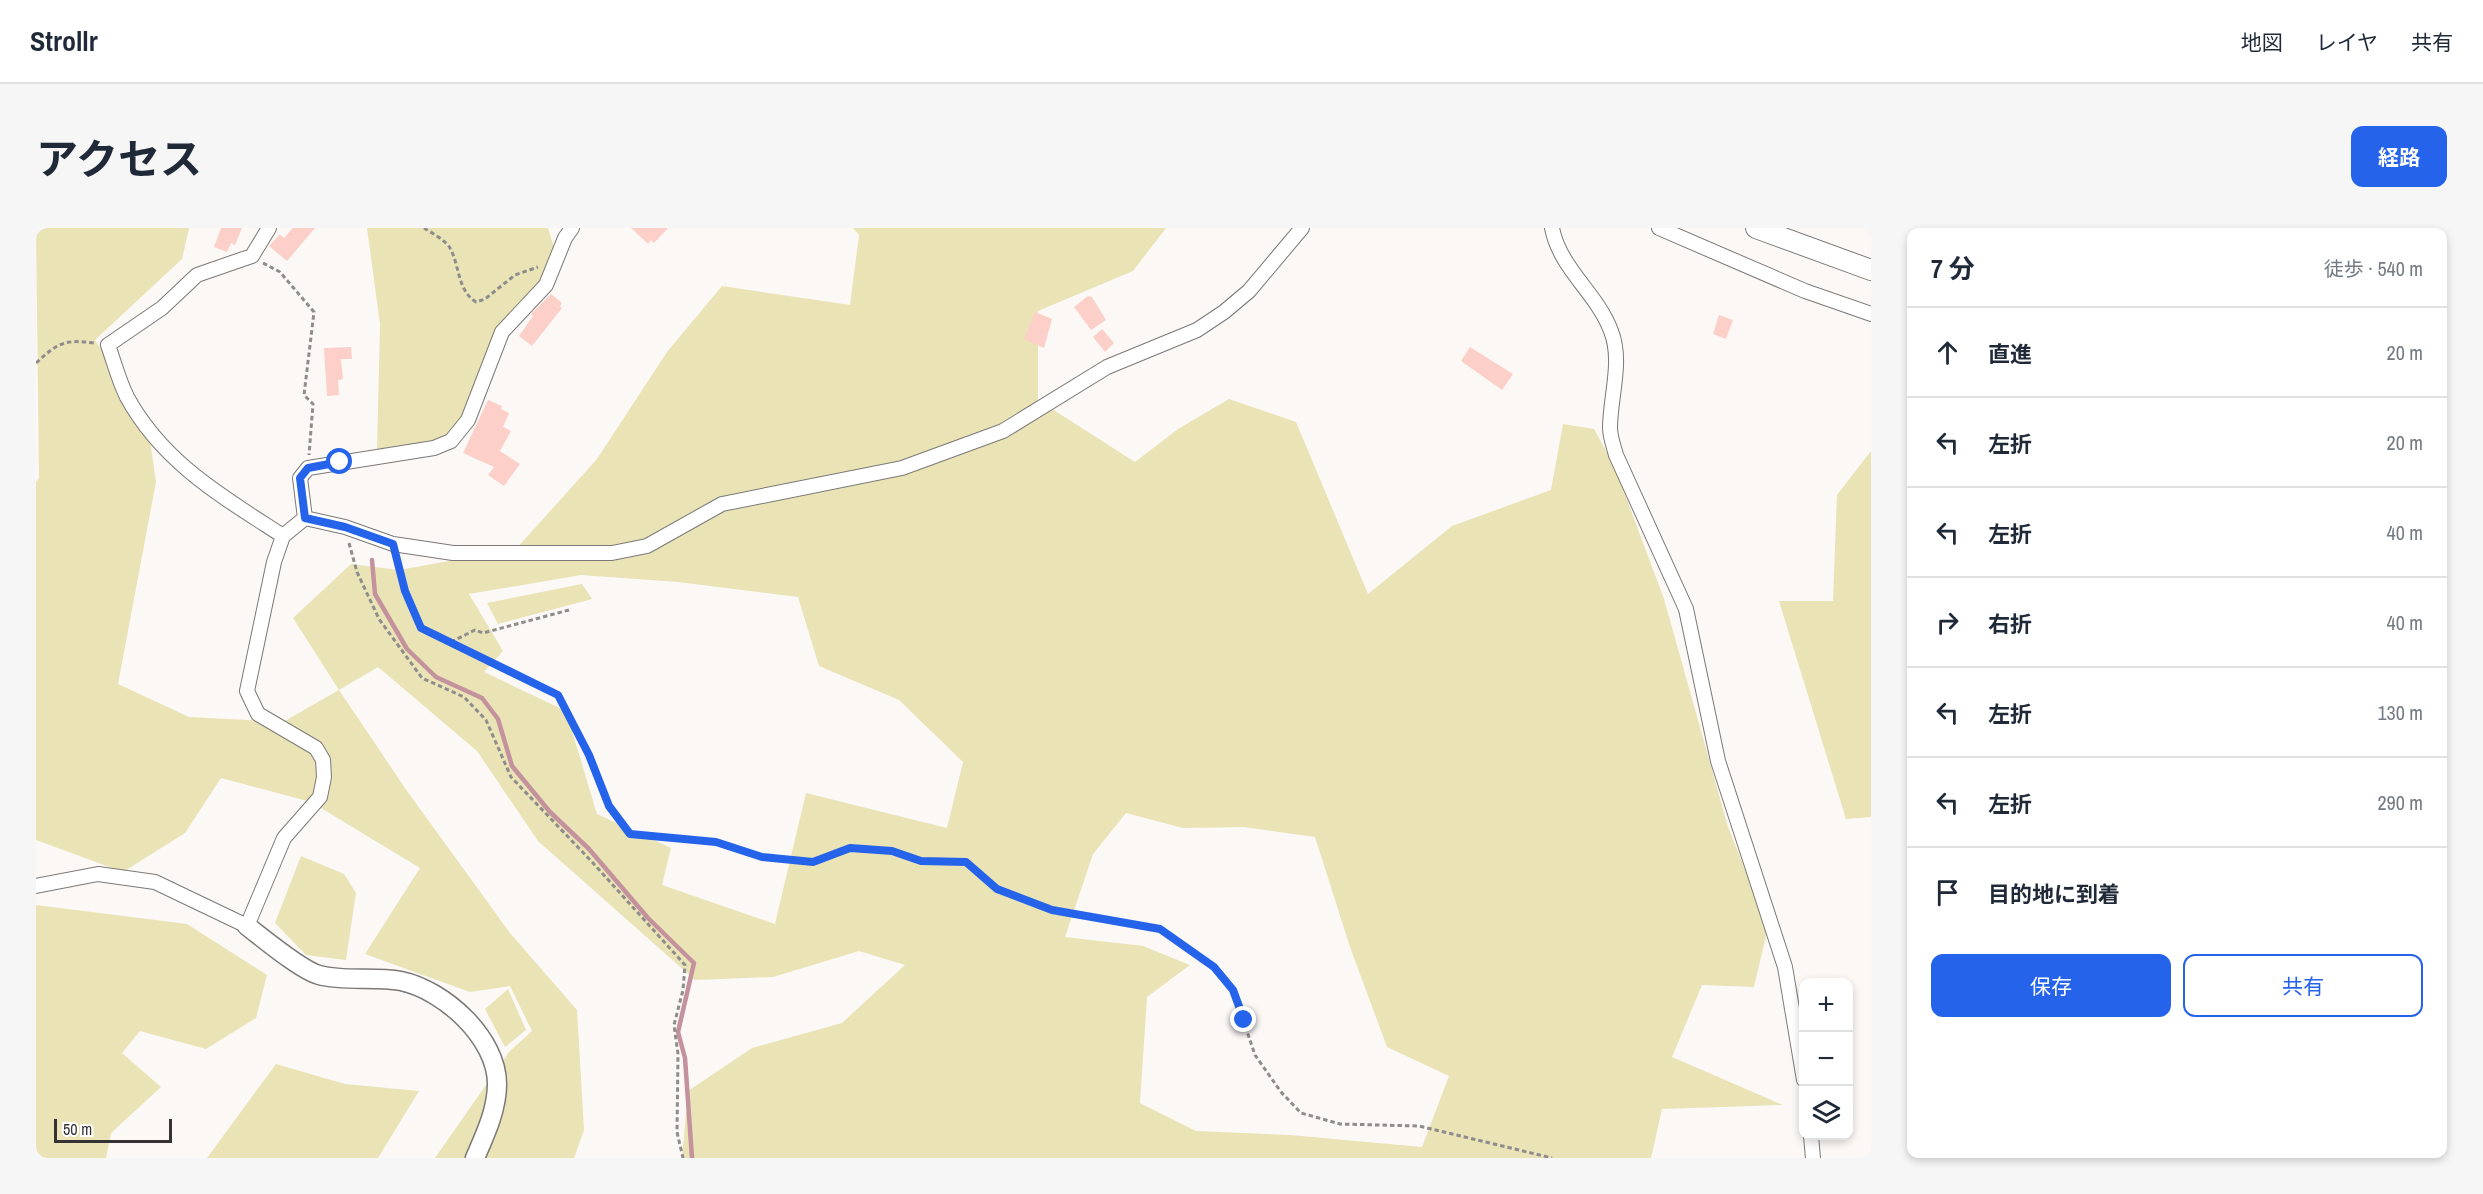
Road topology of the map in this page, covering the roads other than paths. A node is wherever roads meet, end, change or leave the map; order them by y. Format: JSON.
{"nodes":[{"id":1,"x":268,"y":228,"type":"edge"},
{"id":2,"x":572,"y":228,"type":"edge"},
{"id":3,"x":1302,"y":228,"type":"edge"},
{"id":4,"x":1552,"y":228,"type":"edge"},
{"id":5,"x":1659,"y":228,"type":"edge"},
{"id":6,"x":1755,"y":228,"type":"edge"},
{"id":7,"x":1871,"y":270,"type":"edge"},
{"id":8,"x":1871,"y":314,"type":"edge"},
{"id":9,"x":305,"y":518,"type":"junction"},
{"id":10,"x":284,"y":536,"type":"junction"},
{"id":11,"x":36,"y":886,"type":"edge"},
{"id":12,"x":248,"y":927,"type":"junction"},
{"id":13,"x":1799,"y":1055,"type":"edge"},
{"id":14,"x":1811,"y":1140,"type":"edge"},
{"id":15,"x":475,"y":1158,"type":"edge"},
{"id":16,"x":1813,"y":1158,"type":"edge"}],
"edges":[{"from":1,"to":10,"type":"street"},
{"from":2,"to":9,"type":"street"},
{"from":3,"to":9,"type":"street"},
{"from":4,"to":13,"type":"street"},
{"from":5,"to":8,"type":"street"},
{"from":6,"to":7,"type":"main road"},
{"from":9,"to":10,"type":"street"},
{"from":10,"to":12,"type":"street"},
{"from":11,"to":12,"type":"street"},
{"from":12,"to":15,"type":"street"},
{"from":14,"to":16,"type":"street"}]}
